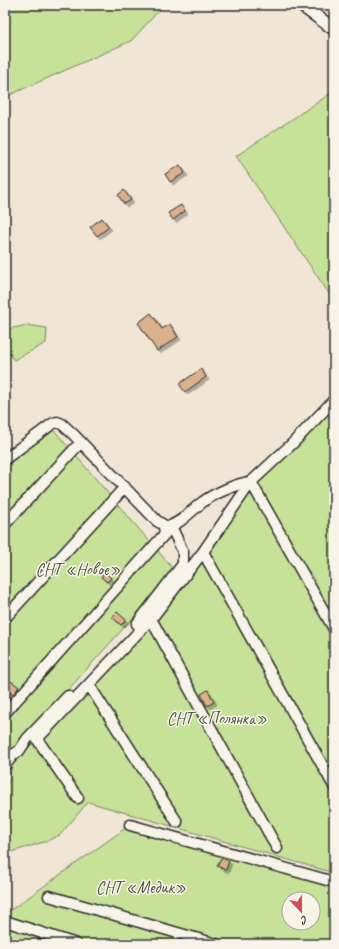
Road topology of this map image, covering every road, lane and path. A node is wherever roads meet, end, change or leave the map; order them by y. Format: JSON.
{"nodes":[{"id":1,"x":307,"y":7,"type":"edge"},
{"id":2,"x":334,"y":29,"type":"edge"},
{"id":3,"x":334,"y":400,"type":"edge"},
{"id":4,"x":81,"y":442,"type":"junction"},
{"id":5,"x":5,"y":459,"type":"edge"},
{"id":6,"x":251,"y":482,"type":"junction"},
{"id":7,"x":124,"y":487,"type":"junction"},
{"id":8,"x":5,"y":524,"type":"edge"},
{"id":9,"x":168,"y":526,"type":"junction"},
{"id":10,"x":202,"y":552,"type":"junction"},
{"id":11,"x":5,"y":618,"type":"edge"},
{"id":12,"x":151,"y":619,"type":"junction"},
{"id":13,"x":334,"y":629,"type":"edge"},
{"id":14,"x":88,"y":685,"type":"junction"},
{"id":15,"x":5,"y":713,"type":"edge"},
{"id":16,"x":5,"y":766,"type":"edge"},
{"id":17,"x":334,"y":786,"type":"edge"},
{"id":18,"x":78,"y":798,"type":"dead end"},
{"id":19,"x":177,"y":822,"type":"dead end"},
{"id":20,"x":130,"y":825,"type":"dead end"},
{"id":21,"x":277,"y":848,"type":"dead end"},
{"id":22,"x":334,"y":882,"type":"edge"},
{"id":23,"x":49,"y":896,"type":"dead end"},
{"id":24,"x":5,"y":922,"type":"edge"},
{"id":25,"x":76,"y":944,"type":"edge"},
{"id":26,"x":216,"y":944,"type":"edge"}],
"edges":[{"from":1,"to":2,"type":"main road"},
{"from":3,"to":6,"type":"street"},
{"from":4,"to":5,"type":"street"},
{"from":4,"to":7,"type":"street"},
{"from":4,"to":8,"type":"street"},
{"from":6,"to":9,"type":"street"},
{"from":6,"to":10,"type":"street"},
{"from":6,"to":13,"type":"street"},
{"from":7,"to":9,"type":"street"},
{"from":7,"to":11,"type":"street"},
{"from":9,"to":15,"type":"street"},
{"from":9,"to":16,"type":"street"},
{"from":10,"to":12,"type":"street"},
{"from":10,"to":17,"type":"street"},
{"from":12,"to":14,"type":"street"},
{"from":12,"to":21,"type":"street"},
{"from":14,"to":18,"type":"street"},
{"from":14,"to":19,"type":"street"},
{"from":20,"to":22,"type":"street"},
{"from":23,"to":26,"type":"street"},
{"from":24,"to":25,"type":"street"}]}
